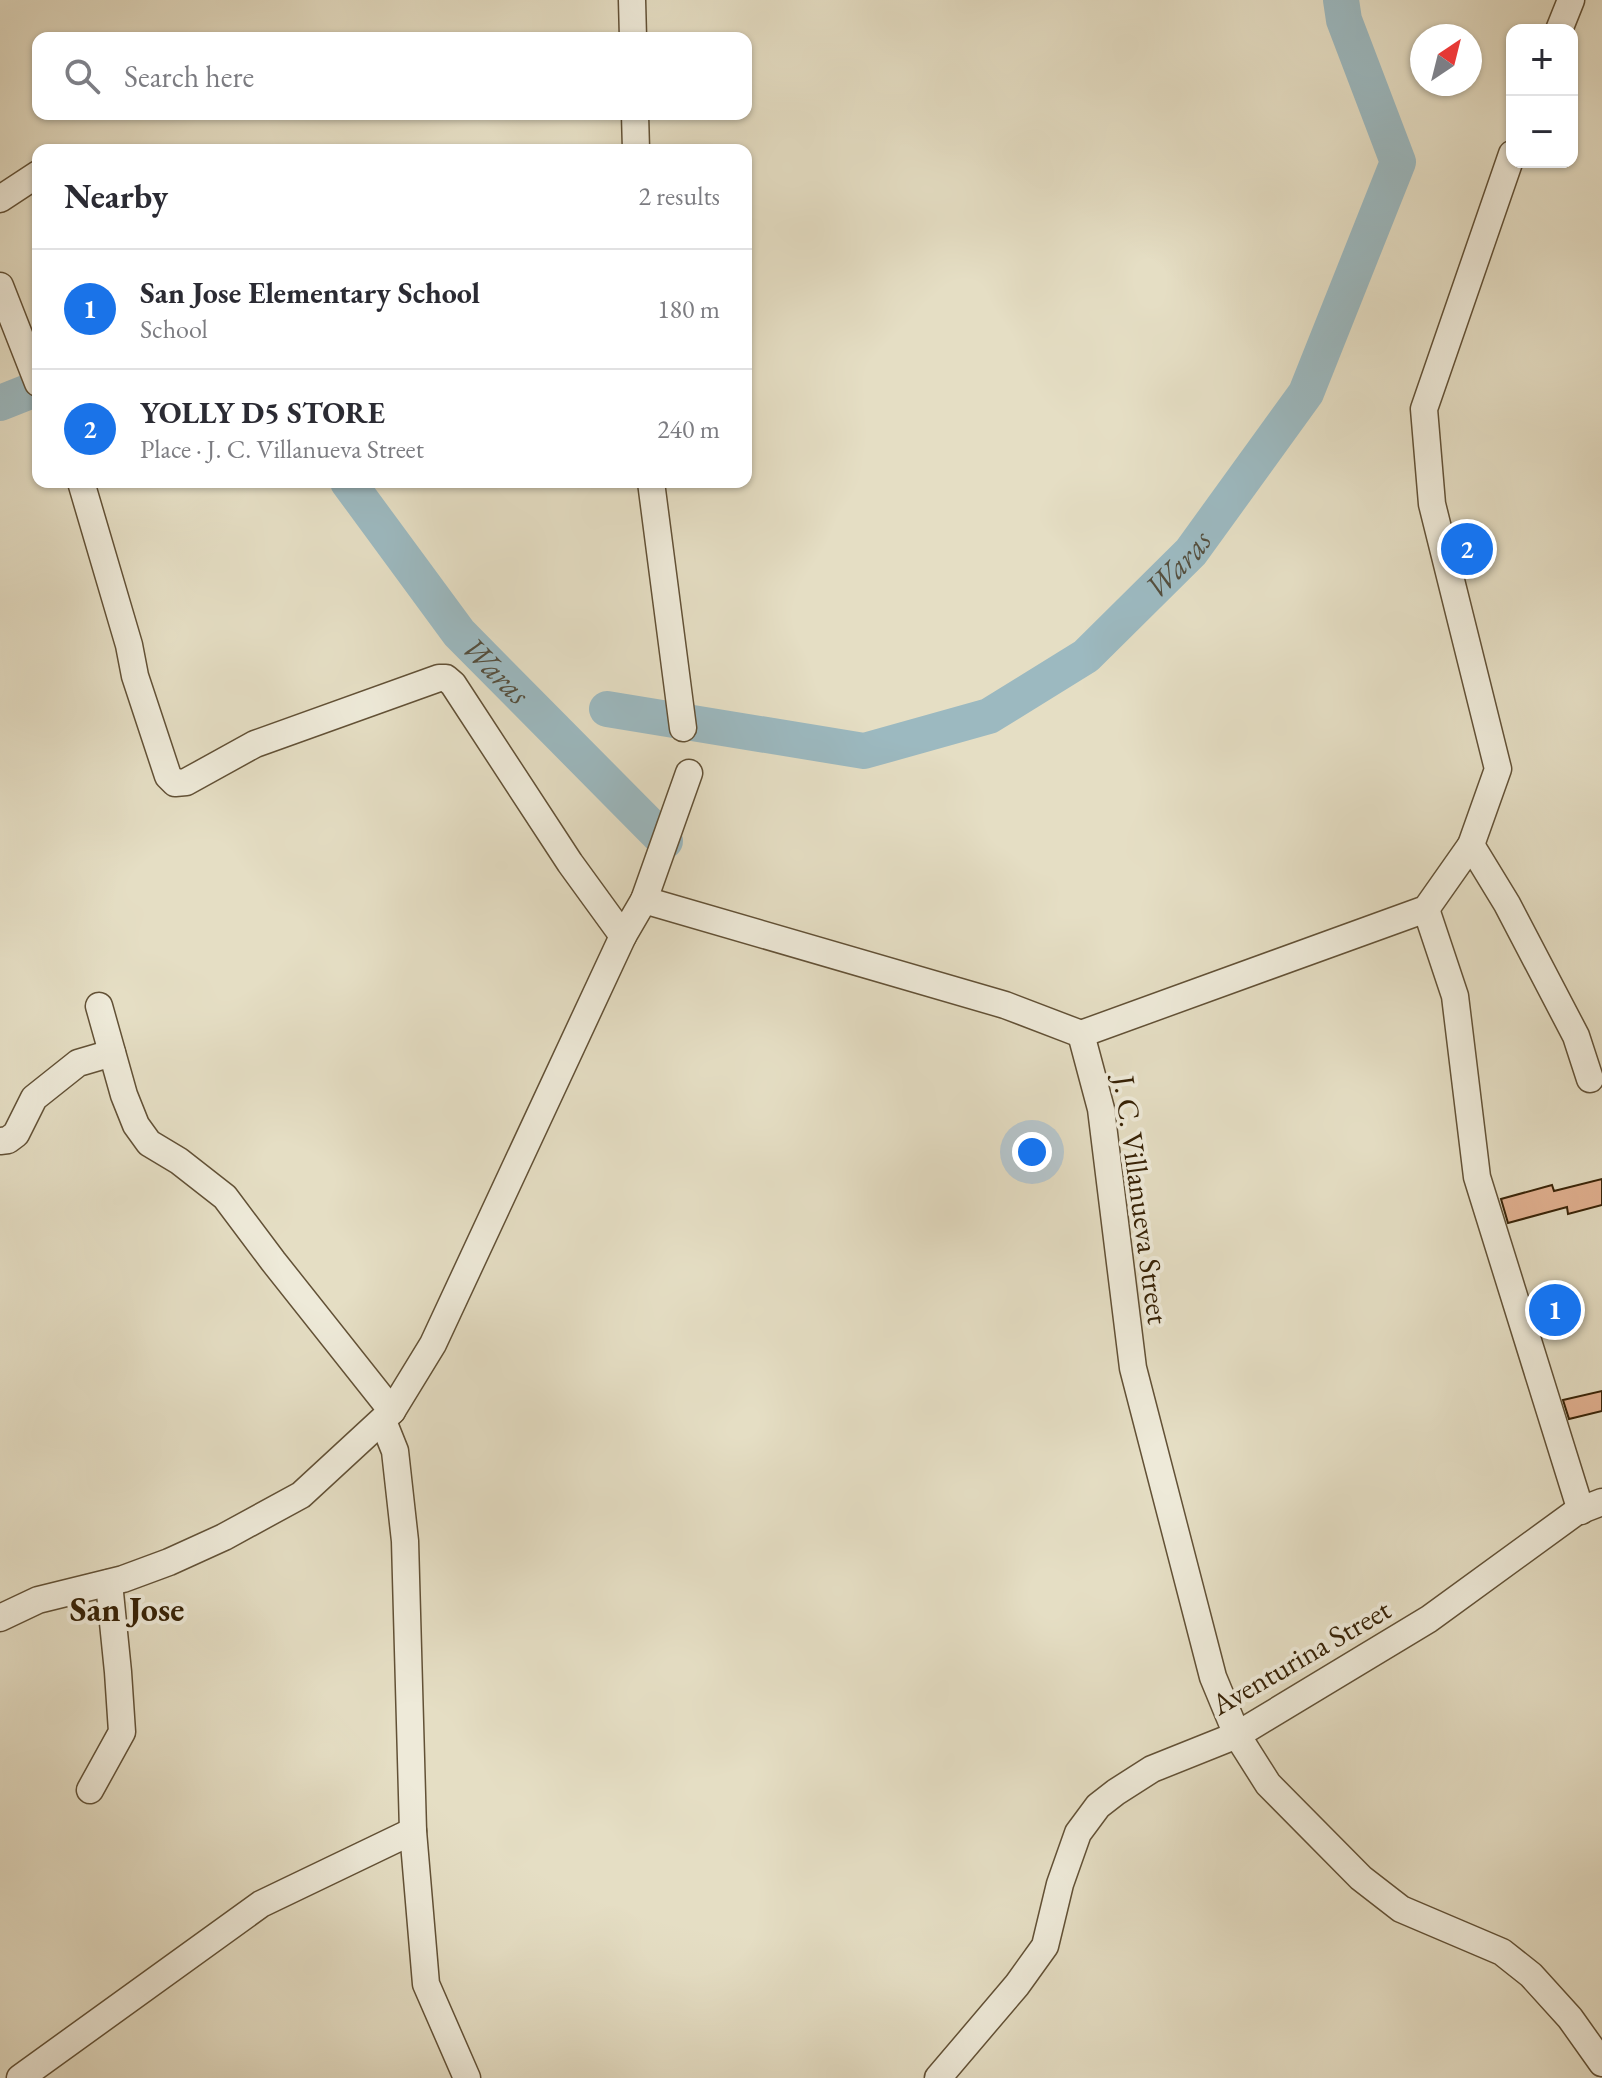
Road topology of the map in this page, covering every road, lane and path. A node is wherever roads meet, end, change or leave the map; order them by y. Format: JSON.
{"nodes":[{"id":1,"x":632,"y":0,"type":"edge"},
{"id":2,"x":1571,"y":0,"type":"edge"},
{"id":3,"x":1561,"y":24,"type":"edge"},
{"id":4,"x":633,"y":32,"type":"edge"},
{"id":5,"x":635,"y":120,"type":"edge"},
{"id":6,"x":636,"y":144,"type":"edge"},
{"id":7,"x":1507,"y":168,"type":"edge"},
{"id":8,"x":32,"y":178,"type":"edge"},
{"id":9,"x":0,"y":199,"type":"edge"},
{"id":10,"x":0,"y":286,"type":"edge"},
{"id":11,"x":32,"y":366,"type":"edge"},
{"id":12,"x":83,"y":488,"type":"edge"},
{"id":13,"x":652,"y":488,"type":"edge"},
{"id":14,"x":683,"y":728,"type":"dead end"},
{"id":15,"x":689,"y":773,"type":"dead end"},
{"id":16,"x":1471,"y":845,"type":"junction"},
{"id":17,"x":644,"y":900,"type":"junction"},
{"id":18,"x":1426,"y":909,"type":"junction"},
{"id":19,"x":623,"y":936,"type":"junction"},
{"id":20,"x":99,"y":1006,"type":"dead end"},
{"id":21,"x":1081,"y":1034,"type":"junction"},
{"id":22,"x":112,"y":1053,"type":"junction"},
{"id":23,"x":1590,"y":1079,"type":"dead end"},
{"id":24,"x":0,"y":1141,"type":"edge"},
{"id":25,"x":387,"y":1416,"type":"junction"},
{"id":26,"x":1592,"y":1506,"type":"edge"},
{"id":27,"x":109,"y":1583,"type":"junction"},
{"id":28,"x":0,"y":1618,"type":"edge"},
{"id":29,"x":1237,"y":1735,"type":"junction"},
{"id":30,"x":90,"y":1790,"type":"dead end"},
{"id":31,"x":413,"y":1831,"type":"junction"},
{"id":32,"x":1602,"y":2063,"type":"edge"},
{"id":33,"x":20,"y":2078,"type":"edge"},
{"id":34,"x":467,"y":2078,"type":"edge"},
{"id":35,"x":938,"y":2078,"type":"edge"}],
"edges":[{"from":1,"to":4,"type":"street"},
{"from":2,"to":3,"type":"street"},
{"from":5,"to":6,"type":"street"},
{"from":7,"to":16,"type":"street"},
{"from":8,"to":9,"type":"street"},
{"from":10,"to":11,"type":"street"},
{"from":12,"to":19,"type":"street"},
{"from":13,"to":14,"type":"street"},
{"from":15,"to":17,"type":"street"},
{"from":16,"to":18,"type":"street"},
{"from":16,"to":23,"type":"street"},
{"from":17,"to":19,"type":"street"},
{"from":17,"to":21,"type":"street"},
{"from":18,"to":21,"type":"street"},
{"from":18,"to":26,"type":"street"},
{"from":19,"to":25,"type":"street"},
{"from":20,"to":22,"type":"street"},
{"from":21,"to":29,"type":"street","name":"J. C. Villanueva Street"},
{"from":22,"to":24,"type":"street"},
{"from":22,"to":25,"type":"street"},
{"from":25,"to":27,"type":"street"},
{"from":25,"to":31,"type":"street"},
{"from":26,"to":29,"type":"street","name":"Aventurina Street"},
{"from":27,"to":28,"type":"street"},
{"from":27,"to":30,"type":"street"},
{"from":29,"to":32,"type":"street","name":"J. C. Villanueva Street"},
{"from":29,"to":35,"type":"street","name":"Aventurina Street"},
{"from":31,"to":33,"type":"street"},
{"from":31,"to":34,"type":"street"}]}
